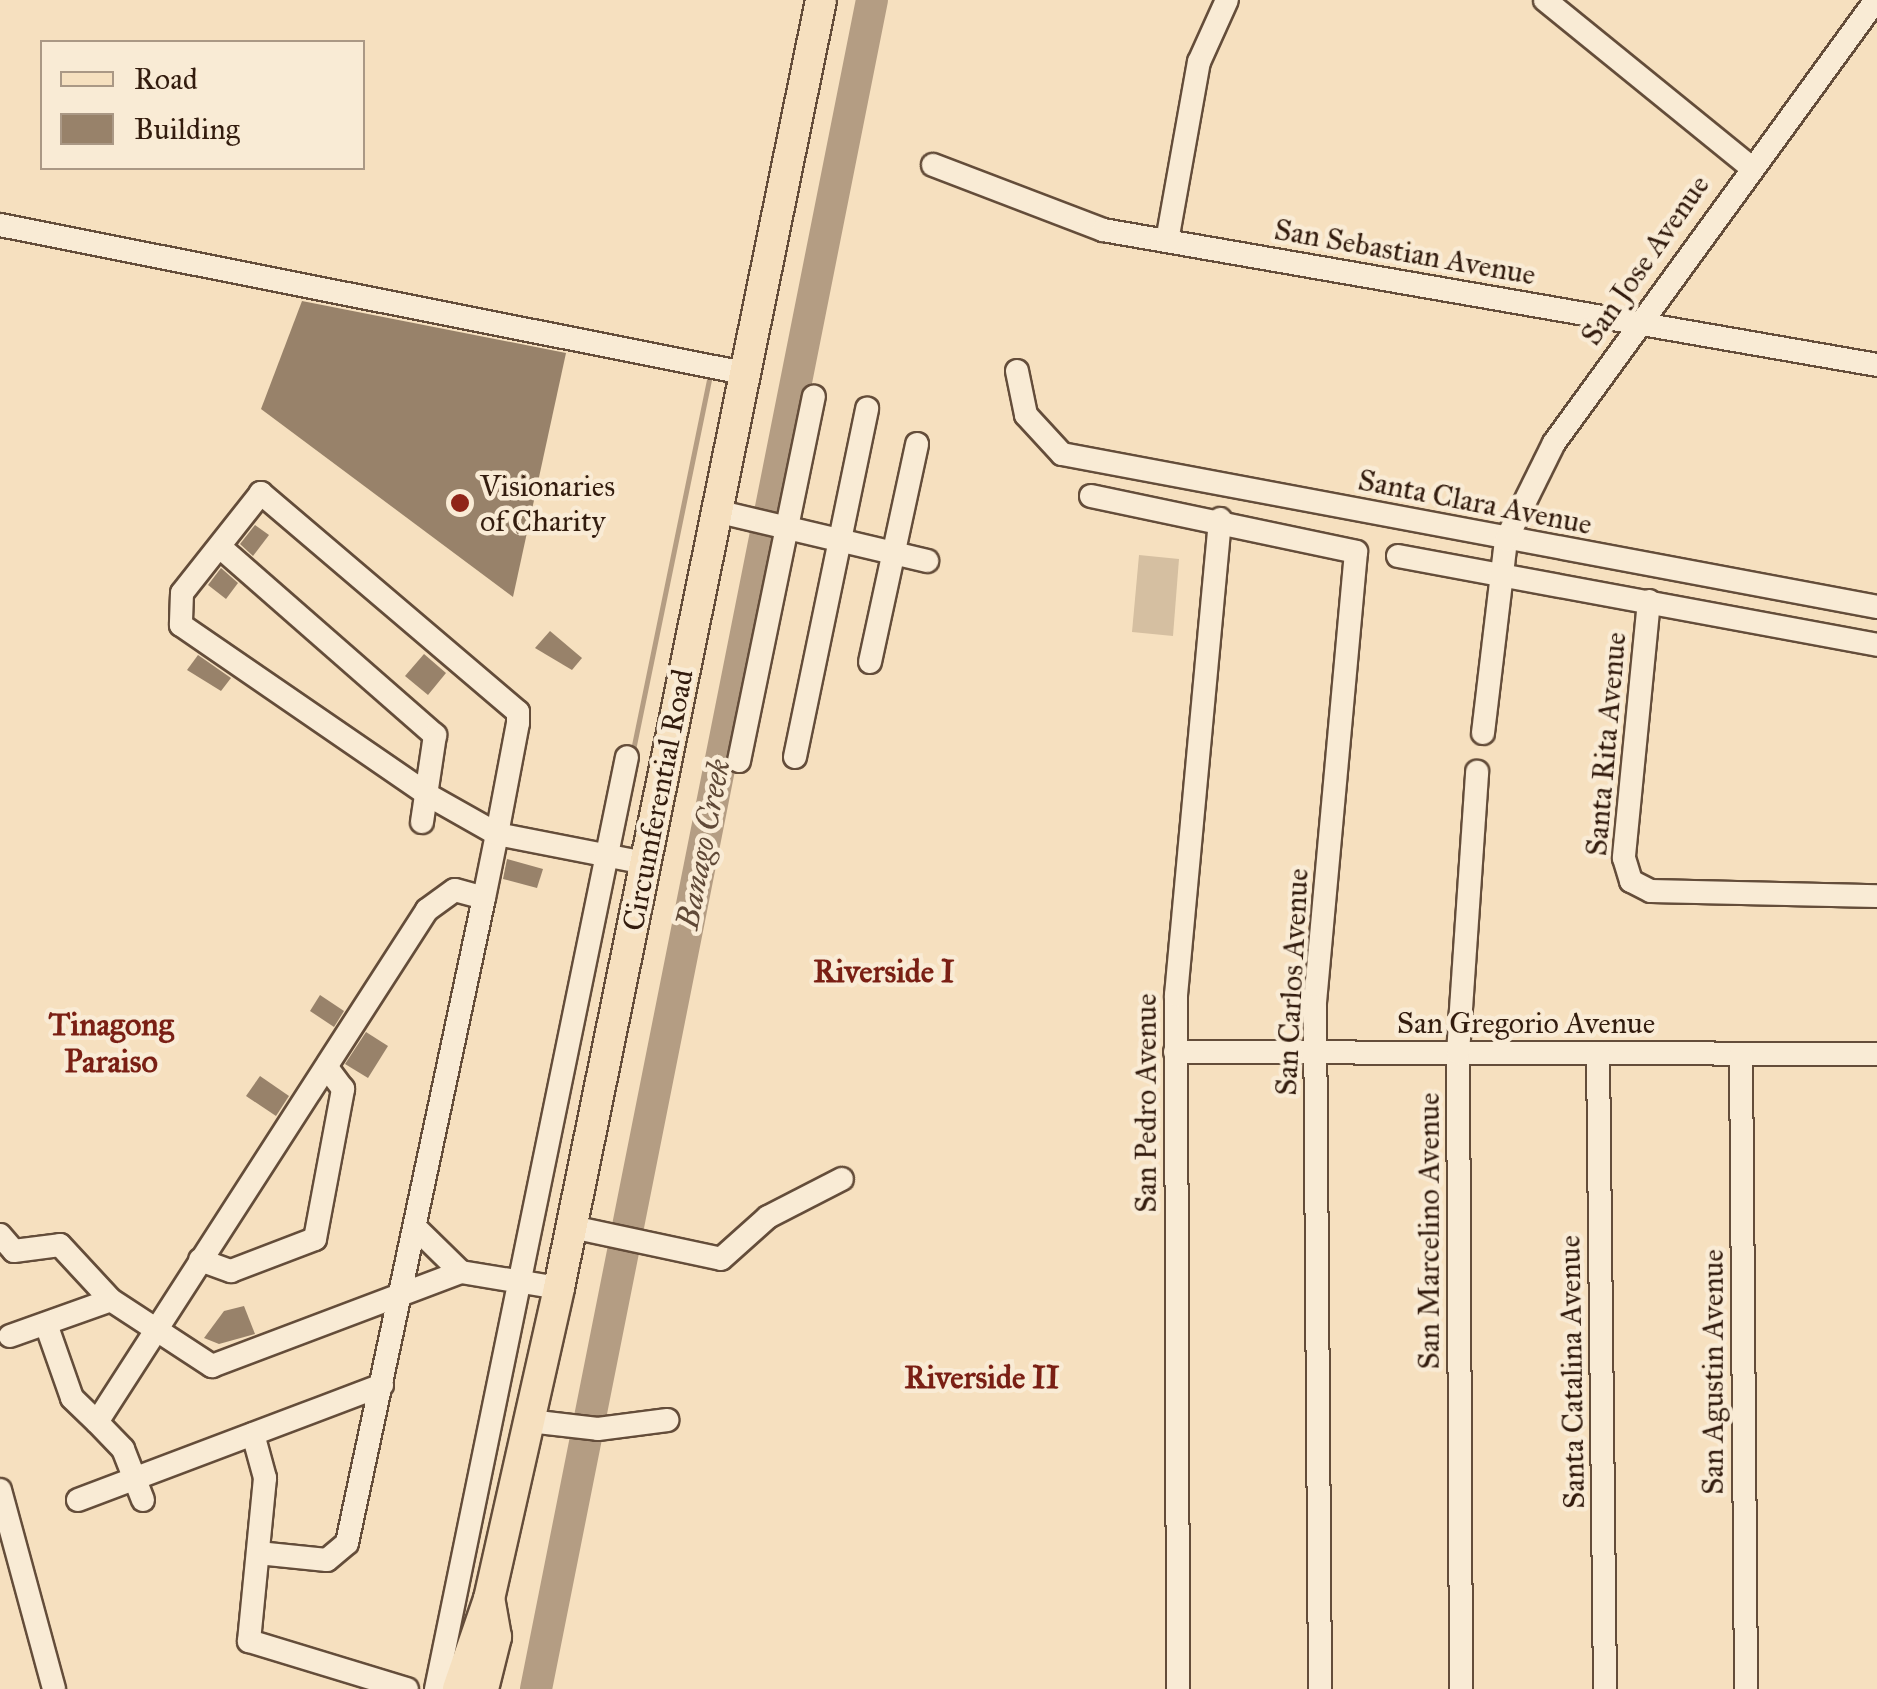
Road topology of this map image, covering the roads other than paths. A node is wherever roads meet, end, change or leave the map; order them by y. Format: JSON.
{"nodes":[{"id":1,"x":821,"y":0,"type":"edge"},
{"id":2,"x":1226,"y":0,"type":"edge"},
{"id":3,"x":1545,"y":0,"type":"edge"},
{"id":4,"x":1876,"y":0,"type":"edge"},
{"id":5,"x":933,"y":165,"type":"dead end"},
{"id":6,"x":1748,"y":166,"type":"junction"},
{"id":7,"x":0,"y":225,"type":"edge"},
{"id":8,"x":1167,"y":241,"type":"junction"},
{"id":9,"x":1635,"y":323,"type":"junction"},
{"id":10,"x":1877,"y":365,"type":"edge"},
{"id":11,"x":1017,"y":372,"type":"dead end"},
{"id":12,"x":744,"y":374,"type":"junction"},
{"id":13,"x":814,"y":397,"type":"dead end"},
{"id":14,"x":868,"y":408,"type":"dead end"},
{"id":15,"x":917,"y":444,"type":"dead end"},
{"id":16,"x":1091,"y":496,"type":"dead end"},
{"id":17,"x":716,"y":511,"type":"junction"},
{"id":18,"x":1220,"y":519,"type":"junction"},
{"id":19,"x":783,"y":528,"type":"junction"},
{"id":20,"x":1506,"y":540,"type":"junction"},
{"id":21,"x":840,"y":541,"type":"junction"},
{"id":22,"x":220,"y":548,"type":"junction"},
{"id":23,"x":893,"y":553,"type":"junction"},
{"id":24,"x":1398,"y":556,"type":"dead end"},
{"id":25,"x":928,"y":561,"type":"dead end"},
{"id":26,"x":1498,"y":574,"type":"junction"},
{"id":27,"x":1649,"y":601,"type":"junction"},
{"id":28,"x":1877,"y":607,"type":"edge"},
{"id":29,"x":1877,"y":645,"type":"edge"},
{"id":30,"x":870,"y":662,"type":"dead end"},
{"id":31,"x":1483,"y":733,"type":"dead end"},
{"id":32,"x":627,"y":756,"type":"dead end"},
{"id":33,"x":795,"y":757,"type":"dead end"},
{"id":34,"x":739,"y":761,"type":"dead end"},
{"id":35,"x":1478,"y":772,"type":"dead end"},
{"id":36,"x":428,"y":795,"type":"junction"},
{"id":37,"x":422,"y":822,"type":"dead end"},
{"id":38,"x":497,"y":834,"type":"junction"},
{"id":39,"x":621,"y":859,"type":"junction"},
{"id":40,"x":1877,"y":896,"type":"edge"},
{"id":41,"x":484,"y":898,"type":"junction"},
{"id":42,"x":584,"y":1036,"type":"junction"},
{"id":43,"x":1175,"y":1052,"type":"junction"},
{"id":44,"x":1314,"y":1052,"type":"junction"},
{"id":45,"x":1458,"y":1053,"type":"junction"},
{"id":46,"x":1598,"y":1054,"type":"junction"},
{"id":47,"x":1740,"y":1054,"type":"junction"},
{"id":48,"x":1877,"y":1054,"type":"edge"},
{"id":49,"x":327,"y":1068,"type":"junction"},
{"id":50,"x":842,"y":1179,"type":"dead end"},
{"id":51,"x":415,"y":1226,"type":"junction"},
{"id":52,"x":572,"y":1227,"type":"junction"},
{"id":53,"x":0,"y":1234,"type":"edge"},
{"id":54,"x":200,"y":1260,"type":"junction"},
{"id":55,"x":461,"y":1272,"type":"junction"},
{"id":56,"x":533,"y":1285,"type":"junction"},
{"id":57,"x":400,"y":1298,"type":"junction"},
{"id":58,"x":111,"y":1300,"type":"junction"},
{"id":59,"x":46,"y":1324,"type":"junction"},
{"id":60,"x":156,"y":1331,"type":"junction"},
{"id":61,"x":10,"y":1336,"type":"dead end"},
{"id":62,"x":382,"y":1385,"type":"junction"},
{"id":63,"x":668,"y":1420,"type":"dead end"},
{"id":64,"x":530,"y":1421,"type":"junction"},
{"id":65,"x":97,"y":1422,"type":"junction"},
{"id":66,"x":253,"y":1434,"type":"junction"},
{"id":67,"x":0,"y":1490,"type":"edge"},
{"id":68,"x":140,"y":1490,"type":"junction"},
{"id":69,"x":78,"y":1500,"type":"dead end"},
{"id":70,"x":481,"y":1537,"type":"junction"},
{"id":71,"x":258,"y":1553,"type":"junction"},
{"id":72,"x":489,"y":1599,"type":"junction"},
{"id":73,"x":54,"y":1689,"type":"edge"},
{"id":74,"x":407,"y":1689,"type":"edge"},
{"id":75,"x":436,"y":1689,"type":"edge"},
{"id":76,"x":458,"y":1689,"type":"edge"},
{"id":77,"x":484,"y":1689,"type":"edge"},
{"id":78,"x":1178,"y":1689,"type":"edge"},
{"id":79,"x":1320,"y":1689,"type":"edge"},
{"id":80,"x":1461,"y":1689,"type":"edge"},
{"id":81,"x":1606,"y":1689,"type":"edge"},
{"id":82,"x":1746,"y":1689,"type":"edge"}],
"edges":[{"from":1,"to":12,"type":"main road","name":"Circumferential Road"},
{"from":2,"to":8,"type":"street"},
{"from":3,"to":6,"type":"street"},
{"from":4,"to":6,"type":"street","name":"San Jose Avenue"},
{"from":5,"to":8,"type":"street","name":"San Sebastian Avenue"},
{"from":6,"to":9,"type":"street","name":"San Jose Avenue"},
{"from":7,"to":12,"type":"street"},
{"from":8,"to":9,"type":"street","name":"San Sebastian Avenue"},
{"from":9,"to":10,"type":"street","name":"San Sebastian Avenue"},
{"from":9,"to":20,"type":"street","name":"San Jose Avenue"},
{"from":11,"to":20,"type":"street","name":"Santa Clara Avenue"},
{"from":12,"to":17,"type":"main road","name":"Circumferential Road"},
{"from":13,"to":19,"type":"street"},
{"from":14,"to":21,"type":"street"},
{"from":15,"to":23,"type":"street"},
{"from":16,"to":18,"type":"street","name":"San Carlos Avenue"},
{"from":17,"to":19,"type":"street"},
{"from":17,"to":39,"type":"main road","name":"Circumferential Road"},
{"from":18,"to":43,"type":"street","name":"San Pedro Avenue"},
{"from":18,"to":44,"type":"street","name":"San Carlos Avenue"},
{"from":19,"to":21,"type":"street"},
{"from":19,"to":34,"type":"street"},
{"from":20,"to":26,"type":"street","name":"San Jose Avenue"},
{"from":20,"to":28,"type":"street","name":"Santa Clara Avenue"},
{"from":21,"to":23,"type":"street"},
{"from":21,"to":33,"type":"street"},
{"from":22,"to":36,"type":"street"},
{"from":22,"to":36,"type":"street"},
{"from":22,"to":38,"type":"street"},
{"from":23,"to":25,"type":"street"},
{"from":23,"to":30,"type":"street"},
{"from":24,"to":26,"type":"street"},
{"from":26,"to":27,"type":"street"},
{"from":26,"to":31,"type":"street"},
{"from":27,"to":29,"type":"street"},
{"from":27,"to":40,"type":"street","name":"Santa Rita Avenue"},
{"from":32,"to":39,"type":"street"},
{"from":35,"to":45,"type":"street","name":"San Marcelino Avenue"},
{"from":36,"to":37,"type":"street"},
{"from":36,"to":38,"type":"street"},
{"from":38,"to":39,"type":"street"},
{"from":38,"to":41,"type":"street"},
{"from":39,"to":42,"type":"main road","name":"Circumferential Road"},
{"from":41,"to":49,"type":"street"},
{"from":41,"to":51,"type":"street"},
{"from":42,"to":52,"type":"main road","name":"Circumferential Road"},
{"from":42,"to":56,"type":"street"},
{"from":43,"to":44,"type":"street","name":"San Gregorio Avenue"},
{"from":43,"to":78,"type":"street","name":"San Pedro Avenue"},
{"from":44,"to":45,"type":"street","name":"San Gregorio Avenue"},
{"from":44,"to":79,"type":"street","name":"San Carlos Avenue"},
{"from":45,"to":46,"type":"street","name":"San Gregorio Avenue"},
{"from":45,"to":80,"type":"street","name":"San Marcelino Avenue"},
{"from":46,"to":47,"type":"street","name":"San Gregorio Avenue"},
{"from":46,"to":81,"type":"street","name":"Santa Catalina Avenue"},
{"from":47,"to":48,"type":"street","name":"San Gregorio Avenue"},
{"from":47,"to":82,"type":"street","name":"San Agustin Avenue"},
{"from":49,"to":54,"type":"street"},
{"from":49,"to":54,"type":"street"},
{"from":50,"to":52,"type":"street"},
{"from":51,"to":55,"type":"street"},
{"from":51,"to":57,"type":"street"},
{"from":52,"to":56,"type":"main road","name":"Circumferential Road"},
{"from":53,"to":58,"type":"street"},
{"from":54,"to":60,"type":"street"},
{"from":55,"to":56,"type":"street"},
{"from":55,"to":57,"type":"street"},
{"from":56,"to":64,"type":"main road","name":"Circumferential Road"},
{"from":56,"to":70,"type":"street"},
{"from":57,"to":60,"type":"street"},
{"from":57,"to":62,"type":"street"},
{"from":58,"to":59,"type":"street"},
{"from":58,"to":60,"type":"street"},
{"from":59,"to":61,"type":"street"},
{"from":59,"to":65,"type":"street"},
{"from":60,"to":65,"type":"street"},
{"from":62,"to":66,"type":"street"},
{"from":62,"to":71,"type":"street"},
{"from":63,"to":64,"type":"street"},
{"from":64,"to":70,"type":"main road","name":"Circumferential Road"},
{"from":65,"to":68,"type":"street"},
{"from":66,"to":68,"type":"street"},
{"from":66,"to":71,"type":"street"},
{"from":67,"to":73,"type":"street"},
{"from":68,"to":69,"type":"street"},
{"from":70,"to":72,"type":"main road","name":"Circumferential Road"},
{"from":70,"to":75,"type":"street"},
{"from":71,"to":74,"type":"street"},
{"from":72,"to":76,"type":"main road","name":"Circumferential Road"},
{"from":72,"to":77,"type":"main road","name":"Circumferential Road"}]}
